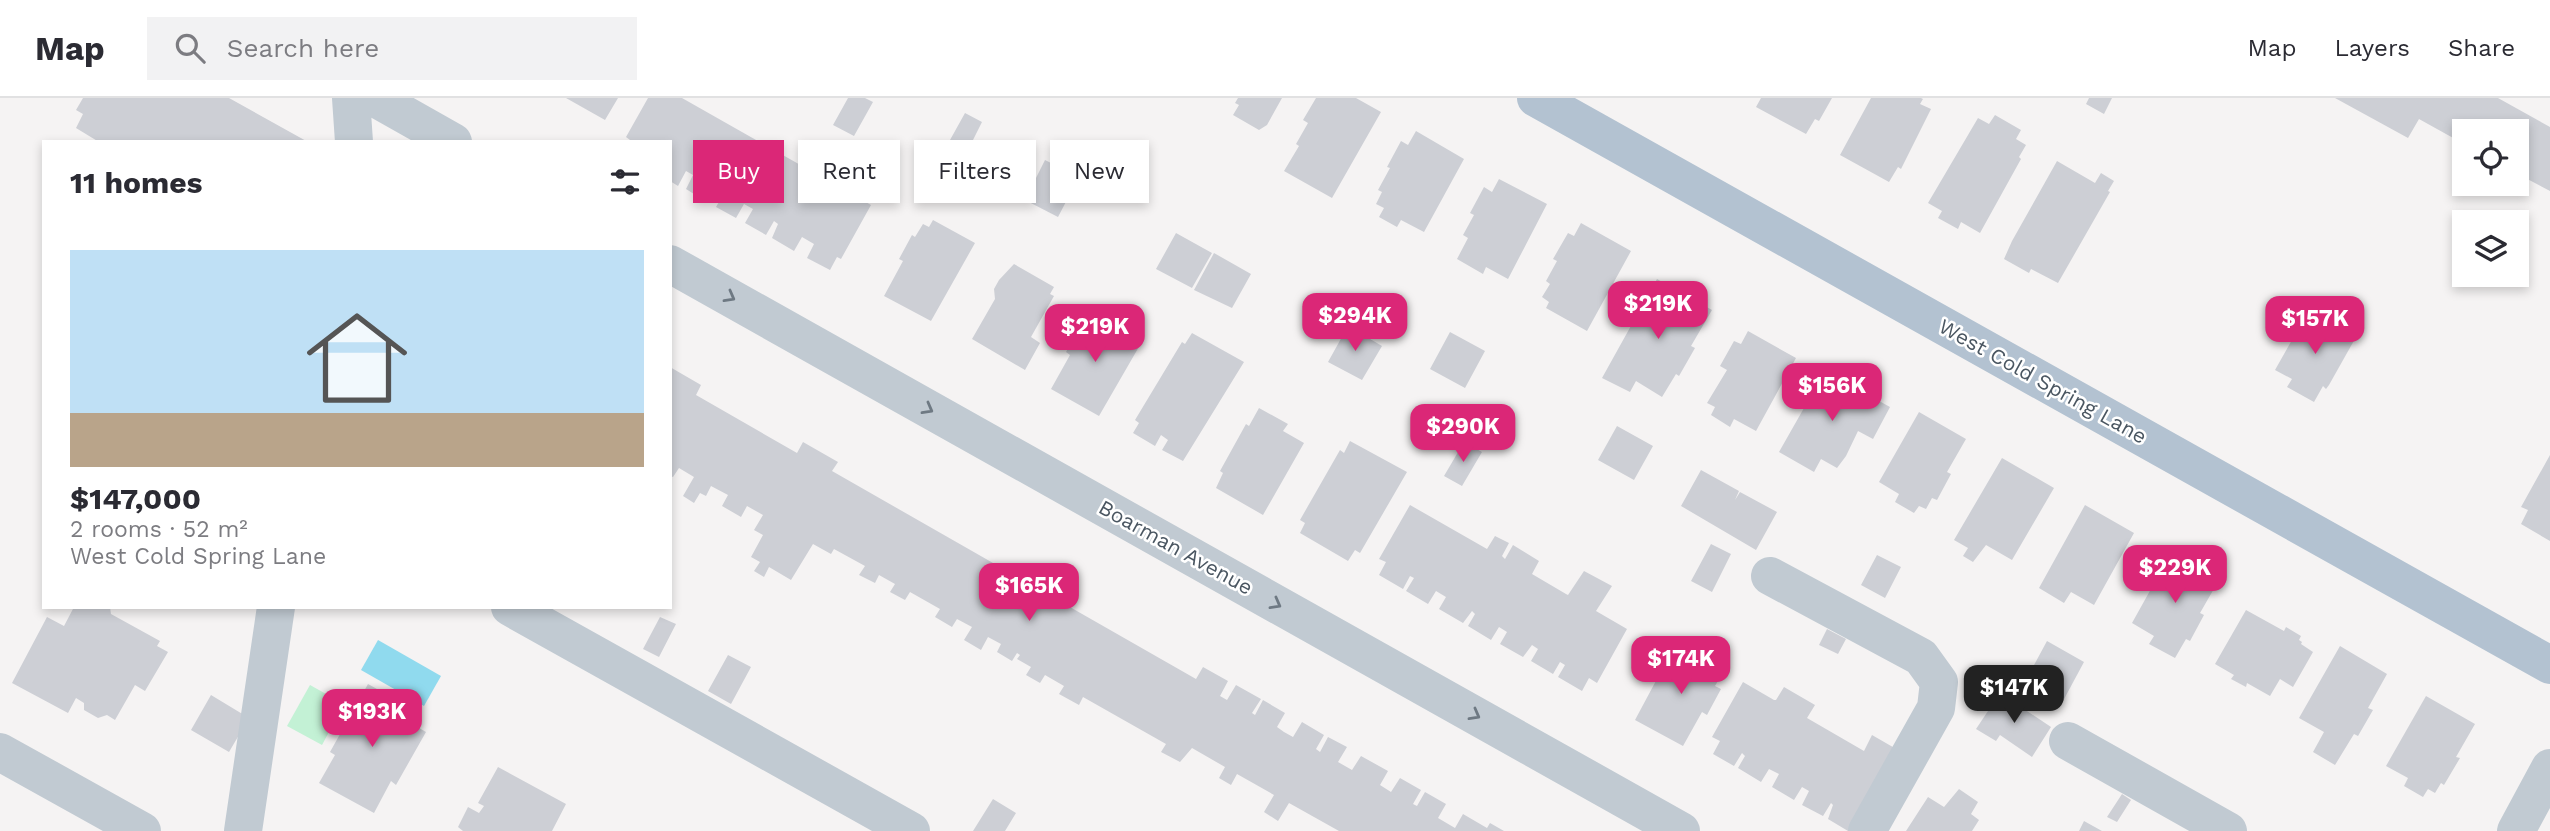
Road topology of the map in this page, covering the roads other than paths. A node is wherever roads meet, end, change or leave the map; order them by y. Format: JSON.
{"nodes":[{"id":1,"x":1536,"y":98,"type":"edge"},
{"id":2,"x":375,"y":100,"type":"edge"},
{"id":3,"x":355,"y":140,"type":"edge"},
{"id":4,"x":449,"y":140,"type":"edge"},
{"id":5,"x":672,"y":265,"type":"edge"},
{"id":6,"x":1770,"y":576,"type":"dead end"},
{"id":7,"x":276,"y":609,"type":"edge"},
{"id":8,"x":514,"y":609,"type":"edge"},
{"id":9,"x":2550,"y":665,"type":"edge"},
{"id":10,"x":2068,"y":741,"type":"dead end"},
{"id":11,"x":0,"y":752,"type":"edge"},
{"id":12,"x":2550,"y":768,"type":"edge"},
{"id":13,"x":142,"y":831,"type":"edge"},
{"id":14,"x":243,"y":831,"type":"edge"},
{"id":15,"x":911,"y":831,"type":"edge"},
{"id":16,"x":1681,"y":831,"type":"edge"},
{"id":17,"x":1867,"y":831,"type":"edge"},
{"id":18,"x":2228,"y":831,"type":"edge"},
{"id":19,"x":2516,"y":831,"type":"edge"}],
"edges":[{"from":1,"to":9,"type":"main road","name":"West Cold Spring Lane"},
{"from":2,"to":3,"type":"street"},
{"from":2,"to":4,"type":"street"},
{"from":5,"to":16,"type":"street","name":"Boarman Avenue","one_way":true},
{"from":6,"to":17,"type":"street"},
{"from":7,"to":14,"type":"street"},
{"from":8,"to":15,"type":"street"},
{"from":10,"to":18,"type":"street"},
{"from":11,"to":13,"type":"street"},
{"from":12,"to":19,"type":"street"}]}
